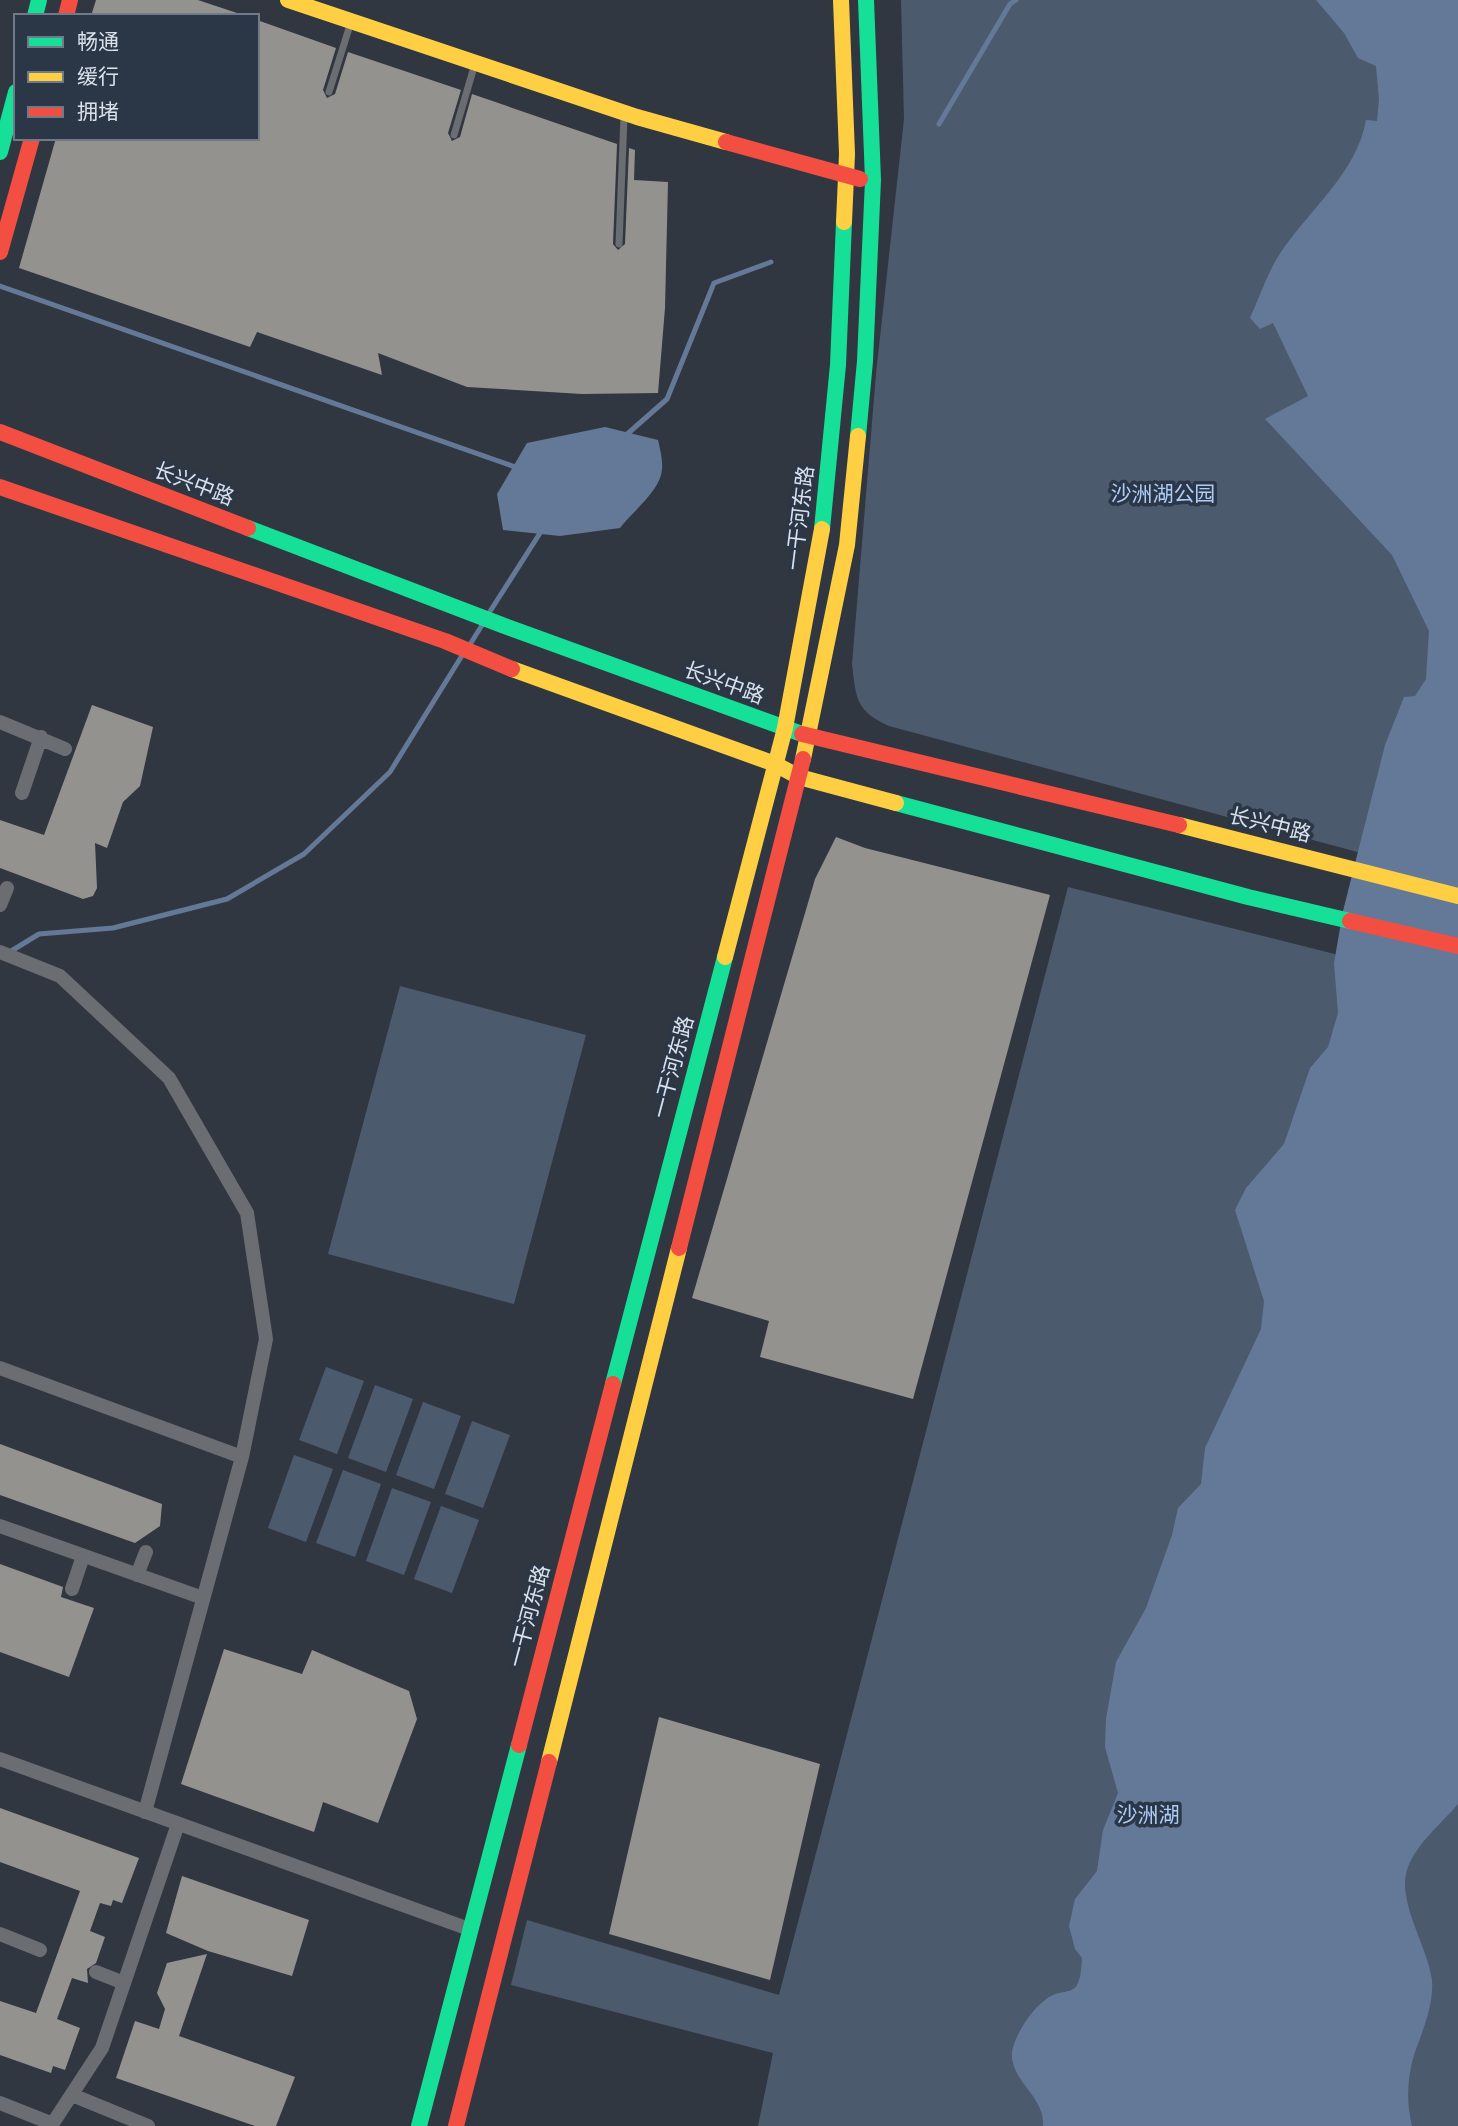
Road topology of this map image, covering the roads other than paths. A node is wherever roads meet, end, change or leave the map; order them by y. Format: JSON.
{"nodes":[{"id":1,"x":288,"y":0,"type":"edge"},
{"id":2,"x":841,"y":0,"type":"edge"},
{"id":3,"x":866,"y":0,"type":"edge"},
{"id":4,"x":352,"y":21,"type":"junction"},
{"id":5,"x":476,"y":63,"type":"junction"},
{"id":6,"x":329,"y":92,"type":"dead end"},
{"id":7,"x":14,"y":100,"type":"edge"},
{"id":8,"x":624,"y":113,"type":"junction"},
{"id":9,"x":454,"y":135,"type":"dead end"},
{"id":10,"x":31,"y":140,"type":"edge"},
{"id":11,"x":0,"y":152,"type":"edge"},
{"id":12,"x":847,"y":177,"type":"junction"},
{"id":13,"x":873,"y":180,"type":"junction"},
{"id":14,"x":619,"y":244,"type":"dead end"},
{"id":15,"x":1,"y":248,"type":"edge"},
{"id":16,"x":0,"y":432,"type":"edge"},
{"id":17,"x":0,"y":487,"type":"edge"},
{"id":18,"x":0,"y":722,"type":"edge"},
{"id":19,"x":785,"y":727,"type":"junction"},
{"id":20,"x":807,"y":736,"type":"junction"},
{"id":21,"x":41,"y":737,"type":"junction"},
{"id":22,"x":65,"y":749,"type":"dead end"},
{"id":23,"x":775,"y":764,"type":"junction"},
{"id":24,"x":799,"y":777,"type":"junction"},
{"id":25,"x":22,"y":793,"type":"dead end"},
{"id":26,"x":7,"y":888,"type":"dead end"},
{"id":27,"x":1458,"y":896,"type":"edge"},
{"id":28,"x":0,"y":905,"type":"edge"},
{"id":29,"x":1458,"y":946,"type":"edge"},
{"id":30,"x":0,"y":952,"type":"edge"},
{"id":31,"x":0,"y":1368,"type":"edge"},
{"id":32,"x":242,"y":1457,"type":"junction"},
{"id":33,"x":0,"y":1526,"type":"edge"},
{"id":34,"x":146,"y":1552,"type":"dead end"},
{"id":35,"x":83,"y":1556,"type":"junction"},
{"id":36,"x":137,"y":1575,"type":"junction"},
{"id":37,"x":72,"y":1588,"type":"dead end"},
{"id":38,"x":203,"y":1598,"type":"junction"},
{"id":39,"x":0,"y":1759,"type":"edge"},
{"id":40,"x":145,"y":1812,"type":"junction"},
{"id":41,"x":178,"y":1824,"type":"junction"},
{"id":42,"x":469,"y":1929,"type":"junction"},
{"id":43,"x":0,"y":1934,"type":"edge"},
{"id":44,"x":40,"y":1950,"type":"dead end"},
{"id":45,"x":96,"y":1972,"type":"dead end"},
{"id":46,"x":124,"y":1983,"type":"junction"},
{"id":47,"x":72,"y":2095,"type":"junction"},
{"id":48,"x":0,"y":2104,"type":"edge"},
{"id":49,"x":52,"y":2125,"type":"edge"},
{"id":50,"x":148,"y":2126,"type":"edge"},
{"id":51,"x":419,"y":2126,"type":"edge"},
{"id":52,"x":456,"y":2126,"type":"edge"}],
"edges":[{"from":1,"to":4,"type":"street"},
{"from":2,"to":12,"type":"street","name":"一干河东路"},
{"from":3,"to":13,"type":"street"},
{"from":4,"to":5,"type":"street"},
{"from":4,"to":6,"type":"lane"},
{"from":5,"to":8,"type":"street"},
{"from":5,"to":9,"type":"lane"},
{"from":7,"to":11,"type":"street"},
{"from":8,"to":12,"type":"street"},
{"from":8,"to":14,"type":"lane"},
{"from":10,"to":15,"type":"street"},
{"from":12,"to":13,"type":"street"},
{"from":12,"to":19,"type":"street","name":"一干河东路"},
{"from":13,"to":20,"type":"street"},
{"from":16,"to":19,"type":"street","name":"长兴中路"},
{"from":17,"to":23,"type":"street"},
{"from":18,"to":21,"type":"street"},
{"from":19,"to":20,"type":"street","name":"长兴中路"},
{"from":19,"to":23,"type":"street","name":"一干河东路"},
{"from":20,"to":24,"type":"street"},
{"from":20,"to":27,"type":"street","name":"长兴中路"},
{"from":21,"to":22,"type":"street"},
{"from":21,"to":25,"type":"street"},
{"from":23,"to":24,"type":"street"},
{"from":23,"to":42,"type":"street","name":"一干河东路"},
{"from":24,"to":29,"type":"street"},
{"from":24,"to":52,"type":"street"},
{"from":26,"to":28,"type":"street"},
{"from":30,"to":32,"type":"street"},
{"from":31,"to":32,"type":"street"},
{"from":32,"to":38,"type":"street"},
{"from":33,"to":35,"type":"street"},
{"from":34,"to":36,"type":"street"},
{"from":35,"to":36,"type":"street"},
{"from":35,"to":37,"type":"street"},
{"from":36,"to":38,"type":"street"},
{"from":38,"to":40,"type":"street"},
{"from":39,"to":40,"type":"street"},
{"from":40,"to":41,"type":"street"},
{"from":41,"to":42,"type":"street"},
{"from":41,"to":46,"type":"street"},
{"from":42,"to":51,"type":"street","name":"一干河东路"},
{"from":43,"to":44,"type":"street"},
{"from":45,"to":46,"type":"street"},
{"from":46,"to":47,"type":"street"},
{"from":47,"to":49,"type":"street"},
{"from":47,"to":50,"type":"street"},
{"from":48,"to":49,"type":"street"}]}
